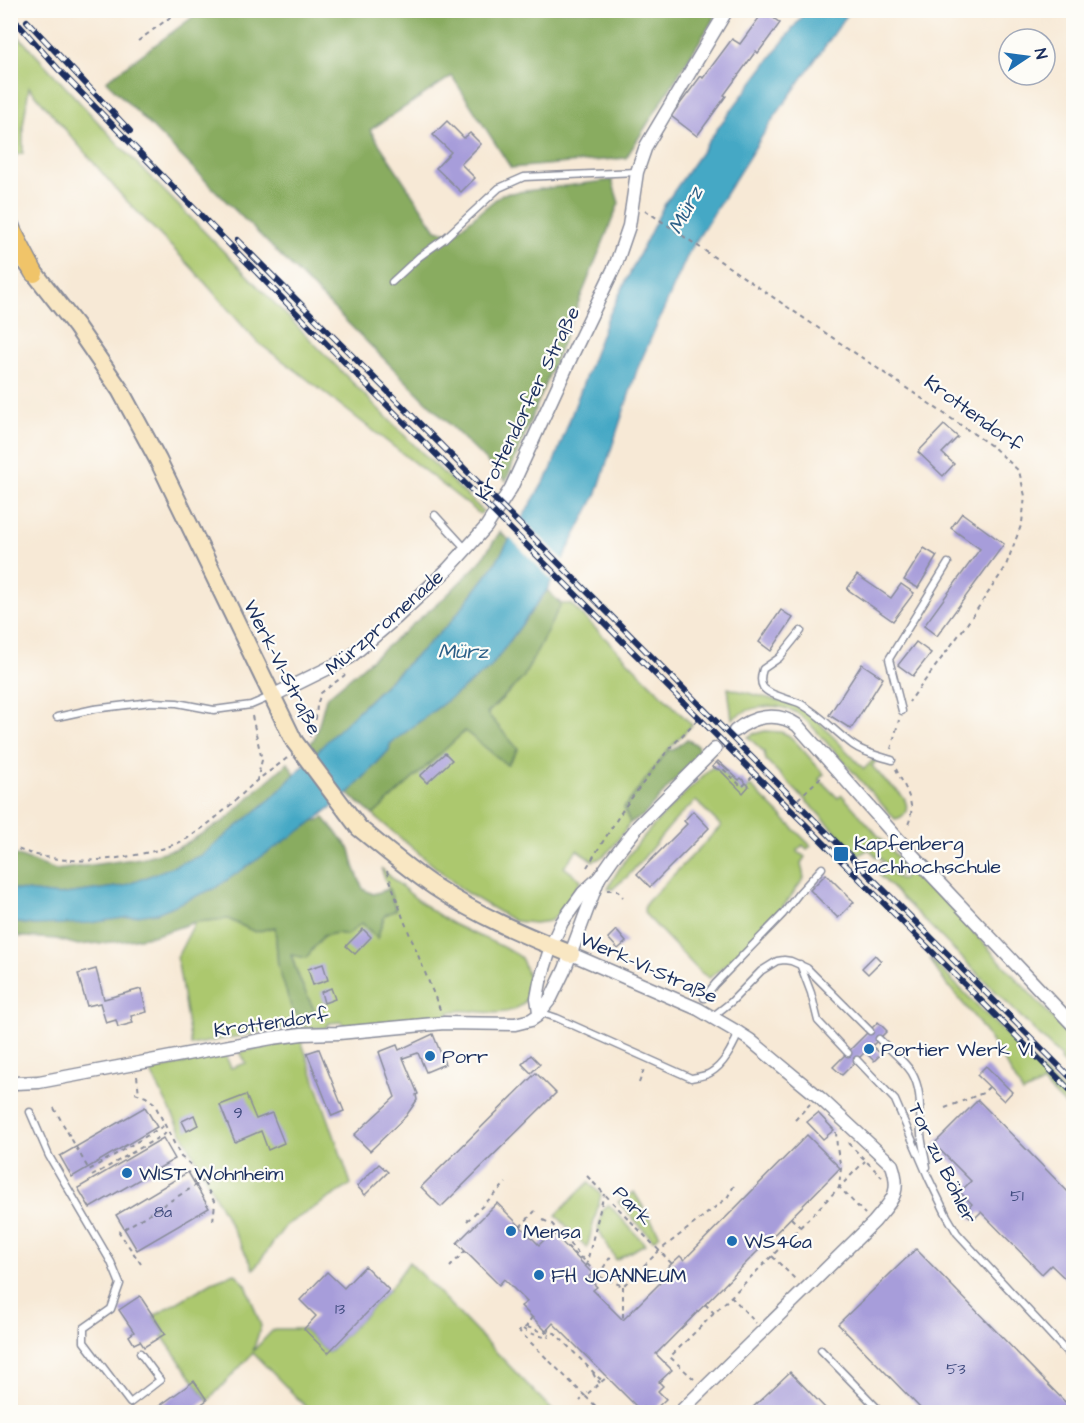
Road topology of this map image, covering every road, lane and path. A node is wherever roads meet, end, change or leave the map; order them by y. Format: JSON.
{"nodes":[{"id":1,"x":180,"y":10,"type":"edge"},
{"id":2,"x":727,"y":10,"type":"edge"},
{"id":3,"x":138,"y":41,"type":"dead end"},
{"id":4,"x":637,"y":172,"type":"junction"},
{"id":5,"x":651,"y":214,"type":"dead end"},
{"id":6,"x":10,"y":226,"type":"edge"},
{"id":7,"x":10,"y":242,"type":"edge"},
{"id":8,"x":34,"y":273,"type":"junction"},
{"id":9,"x":392,"y":282,"type":"dead end"},
{"id":10,"x":435,"y":515,"type":"dead end"},
{"id":11,"x":466,"y":549,"type":"junction"},
{"id":12,"x":948,"y":562,"type":"dead end"},
{"id":13,"x":801,"y":631,"type":"dead end"},
{"id":14,"x":349,"y":672,"type":"dead end"},
{"id":15,"x":272,"y":696,"type":"junction"},
{"id":16,"x":251,"y":705,"type":"junction"},
{"id":17,"x":902,"y":711,"type":"junction"},
{"id":18,"x":57,"y":717,"type":"dead end"},
{"id":19,"x":696,"y":720,"type":"dead end"},
{"id":20,"x":735,"y":731,"type":"tunnel mouth"},
{"id":21,"x":298,"y":745,"type":"junction"},
{"id":22,"x":715,"y":749,"type":"tunnel mouth"},
{"id":23,"x":892,"y":760,"type":"junction"},
{"id":24,"x":718,"y":764,"type":"dead end"},
{"id":25,"x":824,"y":774,"type":"dead end"},
{"id":26,"x":752,"y":777,"type":"dead end"},
{"id":27,"x":257,"y":780,"type":"junction"},
{"id":28,"x":798,"y":799,"type":"dead end"},
{"id":29,"x":902,"y":844,"type":"junction"},
{"id":30,"x":10,"y":846,"type":"edge"},
{"id":31,"x":587,"y":867,"type":"dead end"},
{"id":32,"x":386,"y":868,"type":"dead end"},
{"id":33,"x":822,"y":868,"type":"dead end"},
{"id":34,"x":602,"y":884,"type":"junction"},
{"id":35,"x":623,"y":897,"type":"dead end"},
{"id":36,"x":551,"y":946,"type":"junction"},
{"id":37,"x":571,"y":954,"type":"junction"},
{"id":38,"x":799,"y":964,"type":"junction"},
{"id":39,"x":704,"y":998,"type":"dead end"},
{"id":40,"x":538,"y":1014,"type":"junction"},
{"id":41,"x":712,"y":1017,"type":"junction"},
{"id":42,"x":444,"y":1023,"type":"junction"},
{"id":43,"x":1074,"y":1026,"type":"edge"},
{"id":44,"x":870,"y":1031,"type":"dead end"},
{"id":45,"x":739,"y":1033,"type":"junction"},
{"id":46,"x":879,"y":1039,"type":"dead end"},
{"id":47,"x":848,"y":1053,"type":"dead end"},
{"id":48,"x":857,"y":1060,"type":"dead end"},
{"id":49,"x":644,"y":1068,"type":"dead end"},
{"id":50,"x":137,"y":1076,"type":"dead end"},
{"id":51,"x":10,"y":1081,"type":"edge"},
{"id":52,"x":639,"y":1083,"type":"dead end"},
{"id":53,"x":989,"y":1087,"type":"dead end"},
{"id":54,"x":805,"y":1100,"type":"dead end"},
{"id":55,"x":810,"y":1104,"type":"junction"},
{"id":56,"x":54,"y":1108,"type":"dead end"},
{"id":57,"x":945,"y":1108,"type":"dead end"},
{"id":58,"x":815,"y":1110,"type":"dead end"},
{"id":59,"x":30,"y":1112,"type":"dead end"},
{"id":60,"x":795,"y":1120,"type":"dead end"},
{"id":61,"x":165,"y":1125,"type":"junction"},
{"id":62,"x":832,"y":1126,"type":"dead end"},
{"id":63,"x":836,"y":1131,"type":"junction"},
{"id":64,"x":168,"y":1132,"type":"junction"},
{"id":65,"x":142,"y":1139,"type":"junction"},
{"id":66,"x":146,"y":1145,"type":"junction"},
{"id":67,"x":865,"y":1161,"type":"junction"},
{"id":68,"x":97,"y":1166,"type":"junction"},
{"id":69,"x":100,"y":1172,"type":"junction"},
{"id":70,"x":92,"y":1176,"type":"dead end"},
{"id":71,"x":587,"y":1176,"type":"dead end"},
{"id":72,"x":929,"y":1179,"type":"junction"},
{"id":73,"x":203,"y":1181,"type":"junction"},
{"id":74,"x":506,"y":1183,"type":"dead end"},
{"id":75,"x":735,"y":1184,"type":"dead end"},
{"id":76,"x":839,"y":1187,"type":"junction"},
{"id":77,"x":895,"y":1192,"type":"junction"},
{"id":78,"x":604,"y":1194,"type":"junction"},
{"id":79,"x":535,"y":1211,"type":"dead end"},
{"id":80,"x":791,"y":1218,"type":"dead end"},
{"id":81,"x":543,"y":1220,"type":"dead end"},
{"id":82,"x":213,"y":1221,"type":"dead end"},
{"id":83,"x":467,"y":1221,"type":"dead end"},
{"id":84,"x":874,"y":1222,"type":"junction"},
{"id":85,"x":520,"y":1227,"type":"dead end"},
{"id":86,"x":800,"y":1227,"type":"junction"},
{"id":87,"x":566,"y":1239,"type":"junction"},
{"id":88,"x":562,"y":1243,"type":"dead end"},
{"id":89,"x":567,"y":1248,"type":"dead end"},
{"id":90,"x":465,"y":1251,"type":"dead end"},
{"id":91,"x":660,"y":1251,"type":"junction"},
{"id":92,"x":611,"y":1256,"type":"dead end"},
{"id":93,"x":772,"y":1256,"type":"junction"},
{"id":94,"x":581,"y":1257,"type":"junction"},
{"id":95,"x":141,"y":1264,"type":"dead end"},
{"id":96,"x":586,"y":1265,"type":"junction"},
{"id":97,"x":450,"y":1267,"type":"dead end"},
{"id":98,"x":676,"y":1268,"type":"dead end"},
{"id":99,"x":598,"y":1276,"type":"junction"},
{"id":100,"x":592,"y":1282,"type":"dead end"},
{"id":101,"x":623,"y":1286,"type":"junction"},
{"id":102,"x":805,"y":1290,"type":"junction"},
{"id":103,"x":731,"y":1296,"type":"junction"},
{"id":104,"x":705,"y":1304,"type":"dead end"},
{"id":105,"x":714,"y":1313,"type":"junction"},
{"id":106,"x":532,"y":1317,"type":"dead end"},
{"id":107,"x":623,"y":1320,"type":"dead end"},
{"id":108,"x":524,"y":1328,"type":"junction"},
{"id":109,"x":548,"y":1328,"type":"dead end"},
{"id":110,"x":519,"y":1331,"type":"junction"},
{"id":111,"x":764,"y":1331,"type":"junction"},
{"id":112,"x":515,"y":1334,"type":"dead end"},
{"id":113,"x":821,"y":1350,"type":"dead end"},
{"id":114,"x":140,"y":1353,"type":"dead end"},
{"id":115,"x":1074,"y":1359,"type":"edge"},
{"id":116,"x":593,"y":1372,"type":"junction"},
{"id":117,"x":604,"y":1374,"type":"dead end"},
{"id":118,"x":607,"y":1377,"type":"dead end"},
{"id":119,"x":600,"y":1383,"type":"junction"},
{"id":120,"x":701,"y":1385,"type":"dead end"},
{"id":121,"x":585,"y":1396,"type":"junction"},
{"id":122,"x":580,"y":1401,"type":"dead end"},
{"id":123,"x":602,"y":1413,"type":"edge"},
{"id":124,"x":680,"y":1413,"type":"edge"},
{"id":125,"x":881,"y":1413,"type":"edge"}],
"edges":[{"from":1,"to":3,"type":"path"},
{"from":2,"to":4,"type":"street","name":"Krottendorfer Straße"},
{"from":4,"to":9,"type":"lane"},
{"from":4,"to":11,"type":"street","name":"Krottendorfer Straße"},
{"from":5,"to":17,"type":"path","name":"Krottendorf"},
{"from":6,"to":8,"type":"main road"},
{"from":7,"to":8,"type":"main road","name":"Werk-VI-Straße"},
{"from":8,"to":15,"type":"main road","name":"Werk-VI-Straße"},
{"from":10,"to":11,"type":"lane"},
{"from":11,"to":15,"type":"street","name":"Krottendorfer Straße"},
{"from":12,"to":17,"type":"lane"},
{"from":13,"to":23,"type":"lane"},
{"from":14,"to":21,"type":"path","name":"Mürzpromenade"},
{"from":15,"to":16,"type":"lane","name":"Krottendorfer Straße"},
{"from":15,"to":21,"type":"main road","name":"Werk-VI-Straße"},
{"from":16,"to":18,"type":"lane","name":"Krottendorfer Straße"},
{"from":16,"to":27,"type":"path"},
{"from":17,"to":23,"type":"path","name":"Krottendorf"},
{"from":19,"to":31,"type":"path"},
{"from":20,"to":29,"type":"street"},
{"from":21,"to":27,"type":"path"},
{"from":21,"to":36,"type":"main road","name":"Werk-VI-Straße","bridge":true},
{"from":22,"to":34,"type":"street"},
{"from":23,"to":29,"type":"path"},
{"from":24,"to":26,"type":"path"},
{"from":25,"to":28,"type":"path"},
{"from":27,"to":30,"type":"path"},
{"from":29,"to":43,"type":"street"},
{"from":32,"to":42,"type":"path"},
{"from":33,"to":39,"type":"lane"},
{"from":34,"to":35,"type":"path"},
{"from":34,"to":36,"type":"street"},
{"from":34,"to":37,"type":"street"},
{"from":36,"to":37,"type":"main road","name":"Werk-VI-Straße"},
{"from":36,"to":40,"type":"street"},
{"from":37,"to":40,"type":"street"},
{"from":37,"to":41,"type":"street","name":"Werk-VI-Straße"},
{"from":38,"to":41,"type":"lane"},
{"from":38,"to":44,"type":"lane"},
{"from":38,"to":47,"type":"lane"},
{"from":40,"to":42,"type":"street","name":"Krottendorf"},
{"from":40,"to":45,"type":"lane"},
{"from":41,"to":45,"type":"street","name":"Werk-VI-Straße"},
{"from":42,"to":51,"type":"street","name":"Krottendorf"},
{"from":45,"to":77,"type":"street","name":"Werk-VI-Straße"},
{"from":46,"to":72,"type":"lane"},
{"from":48,"to":72,"type":"lane","name":"Tor zu Böhler"},
{"from":49,"to":52,"type":"path"},
{"from":50,"to":61,"type":"path"},
{"from":53,"to":57,"type":"path"},
{"from":54,"to":55,"type":"path"},
{"from":55,"to":58,"type":"path"},
{"from":55,"to":60,"type":"path"},
{"from":56,"to":68,"type":"path"},
{"from":59,"to":114,"type":"lane"},
{"from":61,"to":64,"type":"path"},
{"from":61,"to":65,"type":"path"},
{"from":62,"to":63,"type":"path"},
{"from":63,"to":67,"type":"path"},
{"from":63,"to":76,"type":"path"},
{"from":64,"to":66,"type":"path"},
{"from":64,"to":73,"type":"path"},
{"from":65,"to":66,"type":"path"},
{"from":65,"to":68,"type":"path"},
{"from":66,"to":69,"type":"path"},
{"from":67,"to":76,"type":"path"},
{"from":67,"to":77,"type":"path"},
{"from":68,"to":69,"type":"path"},
{"from":69,"to":70,"type":"path"},
{"from":71,"to":78,"type":"path","name":"Park"},
{"from":72,"to":115,"type":"lane","name":"Tor zu Böhler"},
{"from":73,"to":82,"type":"path"},
{"from":73,"to":95,"type":"path"},
{"from":74,"to":83,"type":"path"},
{"from":75,"to":91,"type":"path"},
{"from":76,"to":84,"type":"path"},
{"from":76,"to":86,"type":"path"},
{"from":77,"to":84,"type":"street"},
{"from":78,"to":91,"type":"path","name":"Park"},
{"from":78,"to":96,"type":"path"},
{"from":79,"to":85,"type":"path"},
{"from":80,"to":86,"type":"path"},
{"from":81,"to":87,"type":"path"},
{"from":84,"to":102,"type":"street"},
{"from":86,"to":93,"type":"path"},
{"from":87,"to":88,"type":"path"},
{"from":87,"to":94,"type":"path"},
{"from":89,"to":94,"type":"path"},
{"from":90,"to":97,"type":"path"},
{"from":91,"to":98,"type":"path","name":"Park"},
{"from":91,"to":101,"type":"path"},
{"from":92,"to":99,"type":"path"},
{"from":93,"to":102,"type":"path"},
{"from":93,"to":103,"type":"path"},
{"from":94,"to":96,"type":"path"},
{"from":96,"to":99,"type":"path"},
{"from":99,"to":100,"type":"path"},
{"from":99,"to":101,"type":"path"},
{"from":101,"to":107,"type":"path"},
{"from":102,"to":111,"type":"street"},
{"from":103,"to":105,"type":"path"},
{"from":103,"to":111,"type":"path"},
{"from":104,"to":105,"type":"path"},
{"from":105,"to":120,"type":"path"},
{"from":106,"to":108,"type":"path"},
{"from":108,"to":109,"type":"path","bridge":true},
{"from":108,"to":110,"type":"path"},
{"from":108,"to":116,"type":"path"},
{"from":110,"to":112,"type":"path"},
{"from":110,"to":121,"type":"path"},
{"from":111,"to":124,"type":"street"},
{"from":113,"to":125,"type":"lane"},
{"from":116,"to":117,"type":"path"},
{"from":116,"to":119,"type":"path"},
{"from":118,"to":119,"type":"path"},
{"from":119,"to":121,"type":"path"},
{"from":121,"to":122,"type":"path"},
{"from":121,"to":123,"type":"path"}]}
